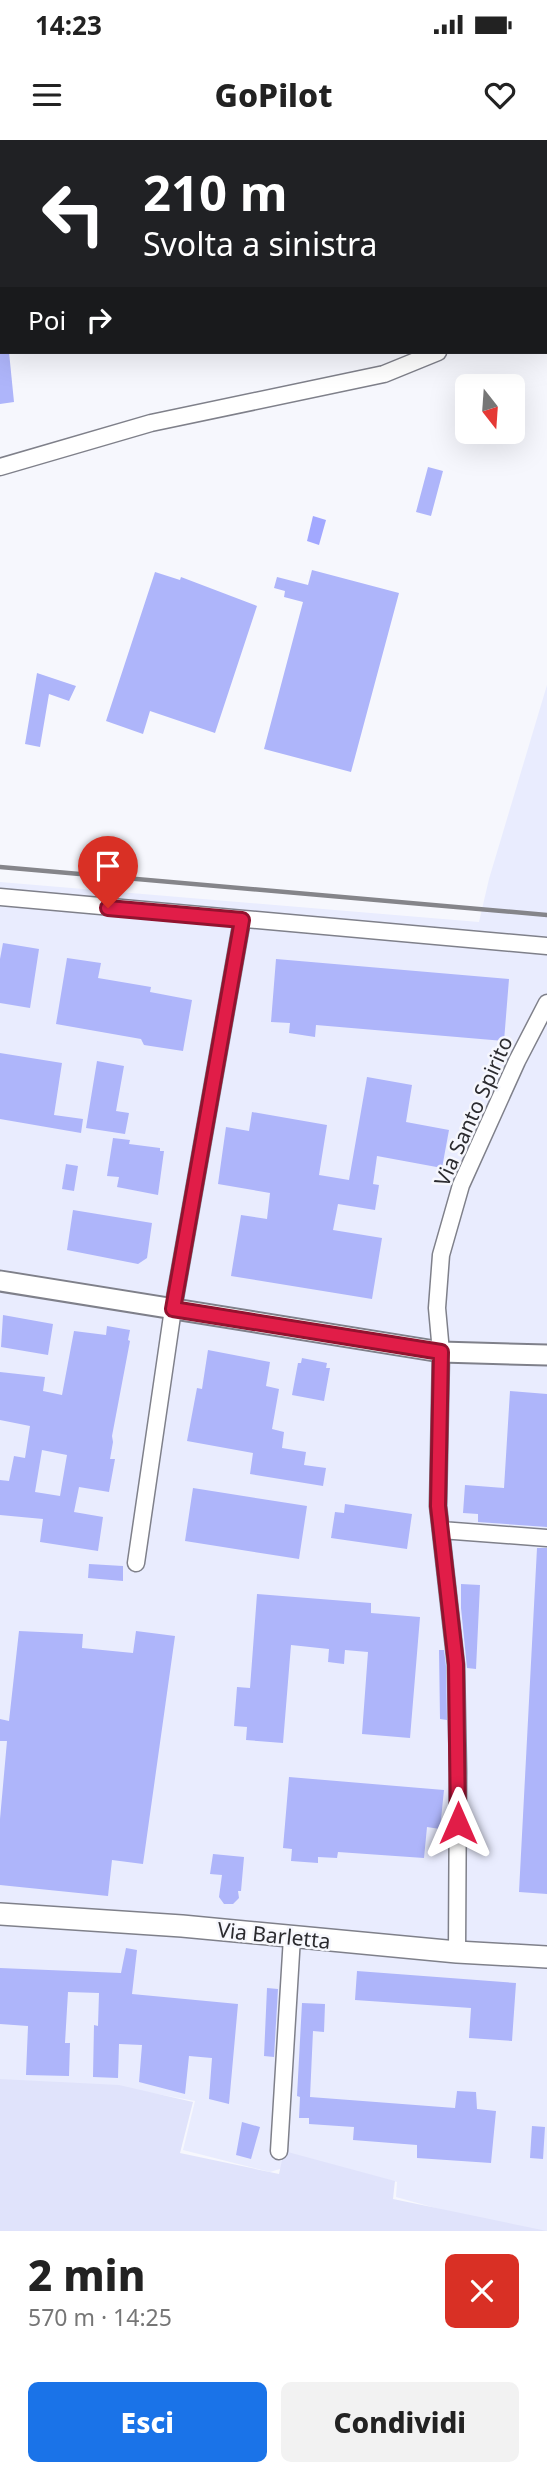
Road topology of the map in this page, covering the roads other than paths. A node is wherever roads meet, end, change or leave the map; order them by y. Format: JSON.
{"nodes":[{"id":1,"x":433,"y":354,"type":"edge"},
{"id":2,"x":0,"y":467,"type":"edge"},
{"id":3,"x":0,"y":897,"type":"edge"},
{"id":4,"x":242,"y":920,"type":"junction"},
{"id":5,"x":547,"y":946,"type":"edge"},
{"id":6,"x":547,"y":1003,"type":"edge"},
{"id":7,"x":0,"y":1281,"type":"edge"},
{"id":8,"x":173,"y":1309,"type":"junction"},
{"id":9,"x":441,"y":1352,"type":"junction"},
{"id":10,"x":547,"y":1355,"type":"edge"},
{"id":11,"x":441,"y":1530,"type":"junction"},
{"id":12,"x":547,"y":1538,"type":"edge"},
{"id":13,"x":136,"y":1563,"type":"dead end"},
{"id":14,"x":0,"y":1914,"type":"edge"},
{"id":15,"x":292,"y":1937,"type":"junction"},
{"id":16,"x":457,"y":1952,"type":"junction"},
{"id":17,"x":547,"y":1957,"type":"edge"},
{"id":18,"x":279,"y":2151,"type":"dead end"}],
"edges":[{"from":1,"to":2,"type":"street"},
{"from":3,"to":4,"type":"street"},
{"from":4,"to":5,"type":"street"},
{"from":4,"to":8,"type":"street"},
{"from":6,"to":9,"type":"street","name":"Via Santo Spirito"},
{"from":7,"to":8,"type":"street"},
{"from":8,"to":9,"type":"street"},
{"from":8,"to":13,"type":"street"},
{"from":9,"to":10,"type":"street"},
{"from":9,"to":11,"type":"street","name":"Via Santo Spirito"},
{"from":11,"to":12,"type":"street"},
{"from":11,"to":16,"type":"street","name":"Via Santo Spirito"},
{"from":14,"to":15,"type":"main road","name":"Via Barletta"},
{"from":15,"to":16,"type":"main road","name":"Via Barletta"},
{"from":15,"to":18,"type":"street"},
{"from":16,"to":17,"type":"main road","name":"Via Barletta"}]}
